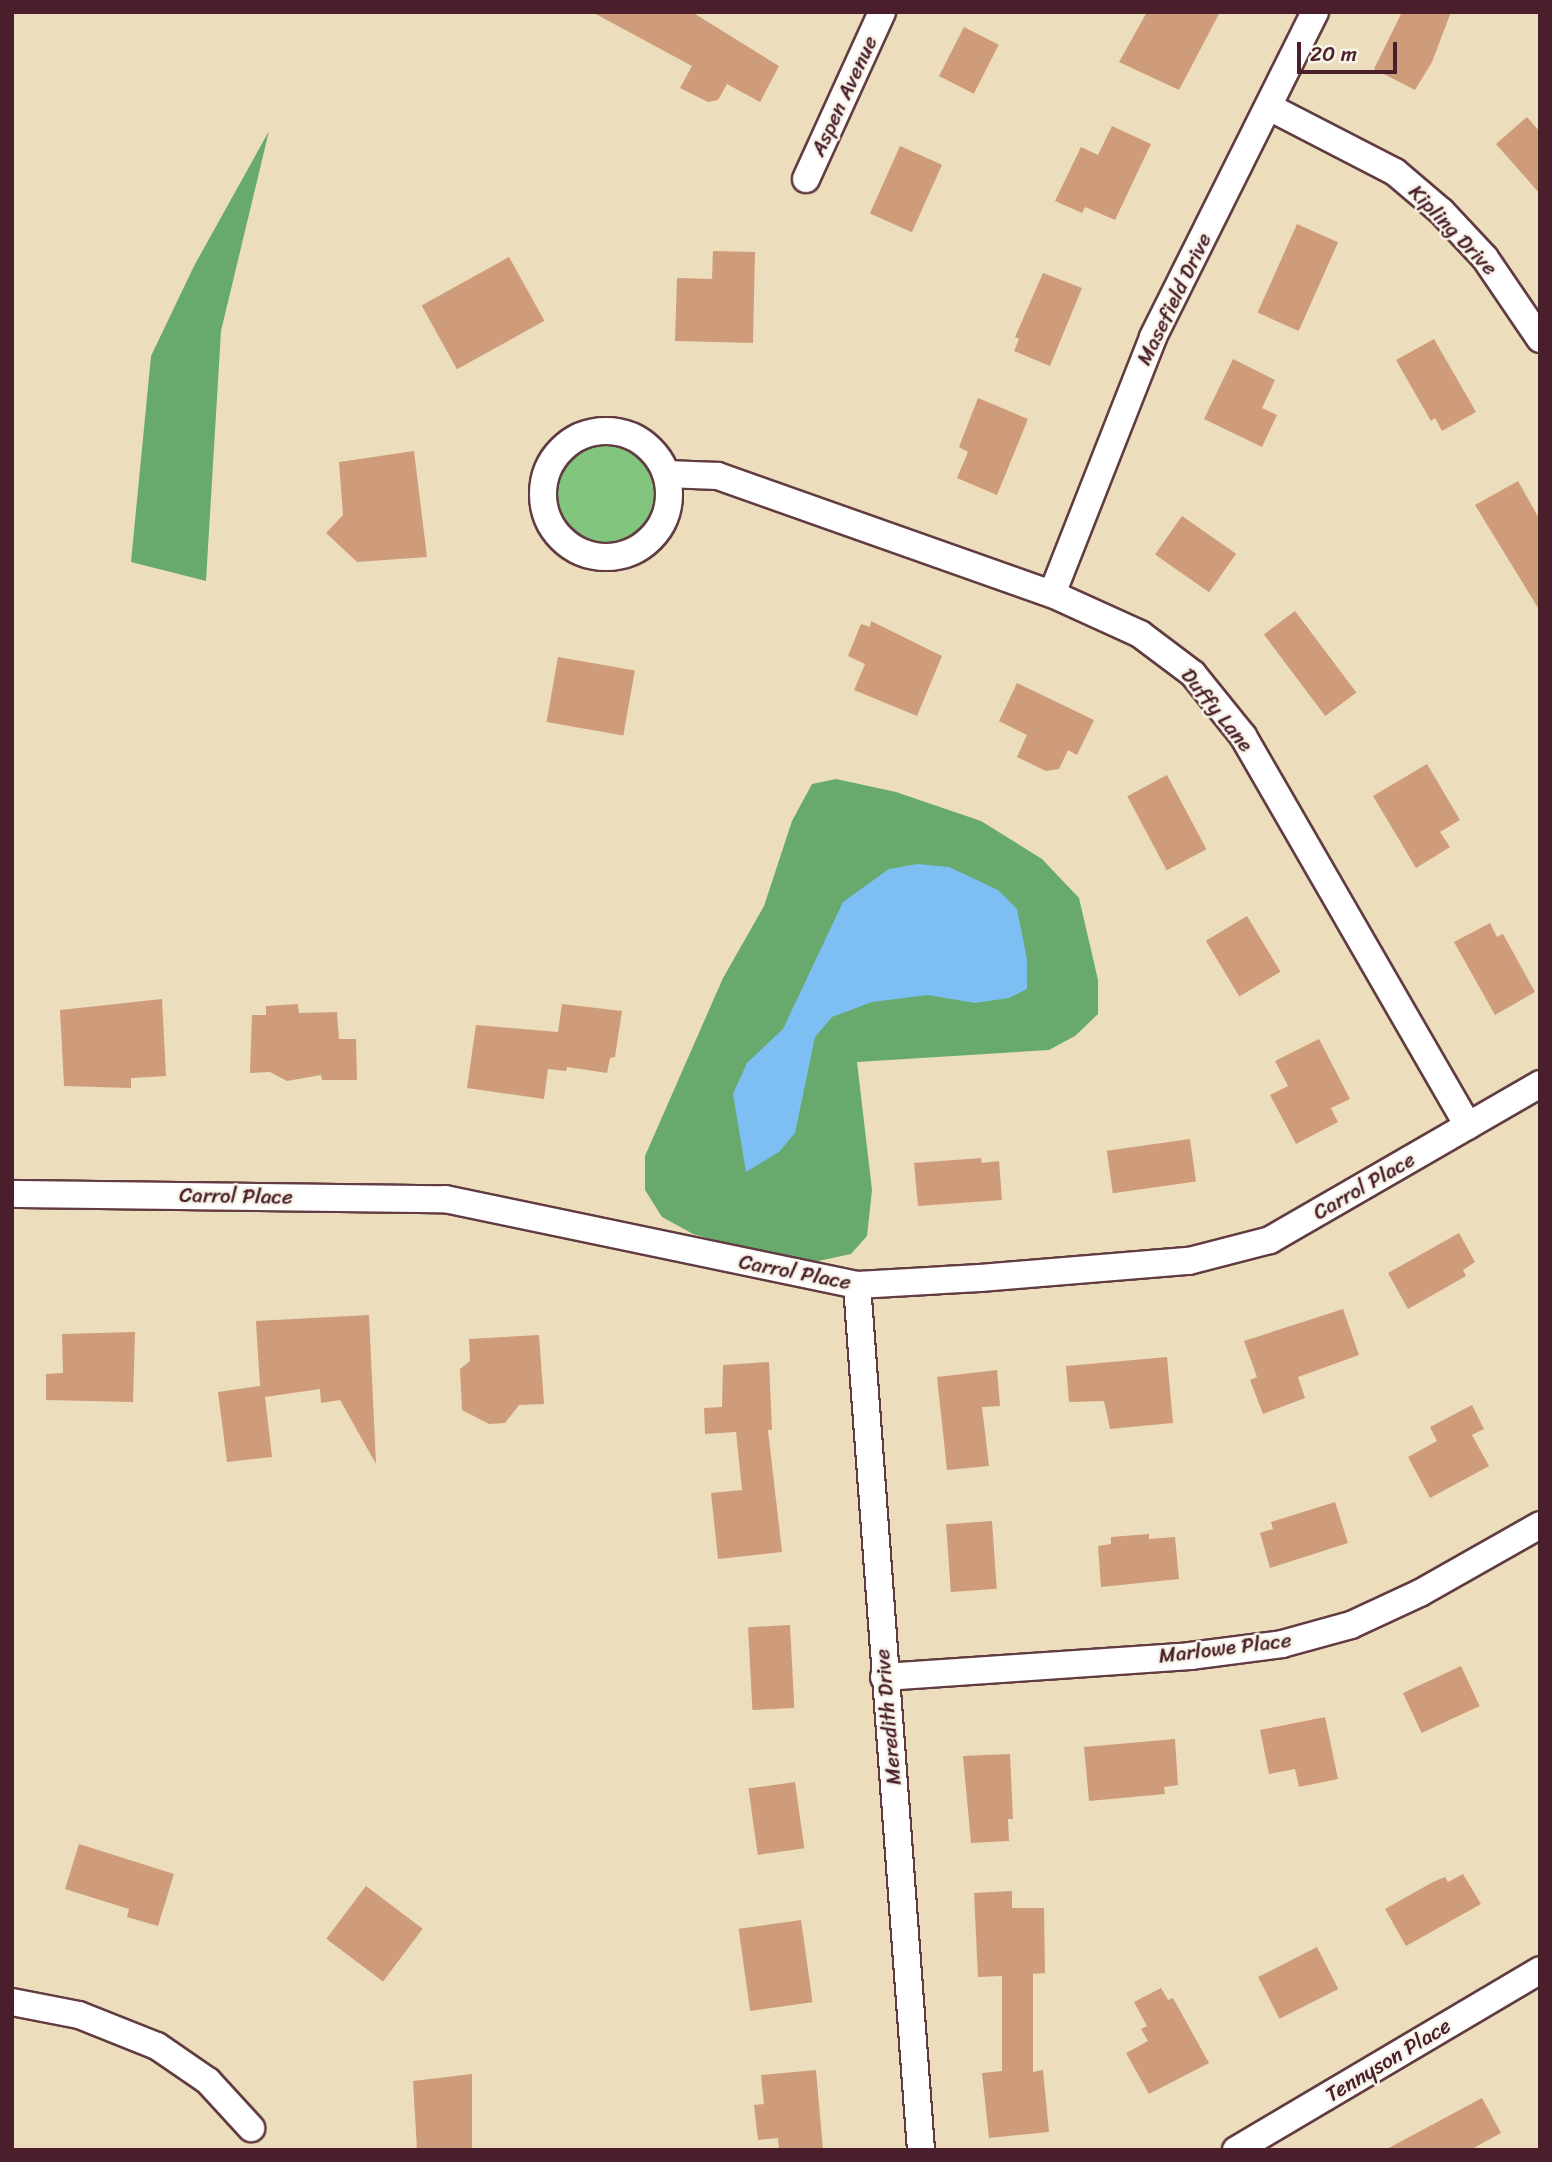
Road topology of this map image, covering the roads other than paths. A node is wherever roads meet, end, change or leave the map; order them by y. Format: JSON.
{"nodes":[{"id":1,"x":882,"y":12,"type":"edge"},
{"id":2,"x":1315,"y":12,"type":"edge"},
{"id":3,"x":1269,"y":107,"type":"junction"},
{"id":4,"x":806,"y":179,"type":"dead end"},
{"id":5,"x":1537,"y":327,"type":"edge"},
{"id":6,"x":666,"y":474,"type":"junction"},
{"id":7,"x":1052,"y":594,"type":"junction"},
{"id":8,"x":1540,"y":1084,"type":"edge"},
{"id":9,"x":1468,"y":1126,"type":"junction"},
{"id":10,"x":12,"y":1194,"type":"edge"},
{"id":11,"x":857,"y":1285,"type":"junction"},
{"id":12,"x":1540,"y":1525,"type":"edge"},
{"id":13,"x":884,"y":1677,"type":"junction"},
{"id":14,"x":1540,"y":1970,"type":"edge"},
{"id":15,"x":12,"y":2002,"type":"edge"},
{"id":16,"x":251,"y":2128,"type":"dead end"},
{"id":17,"x":921,"y":2150,"type":"edge"},
{"id":18,"x":1236,"y":2150,"type":"edge"}],
"edges":[{"from":1,"to":4,"type":"street","name":"Aspen Avenue"},
{"from":2,"to":3,"type":"street","name":"Masefield Drive"},
{"from":3,"to":5,"type":"street","name":"Kipling Drive"},
{"from":3,"to":7,"type":"street","name":"Masefield Drive"},
{"from":6,"to":6,"type":"street"},
{"from":6,"to":7,"type":"street","name":"Duffy Lane"},
{"from":7,"to":9,"type":"street","name":"Duffy Lane"},
{"from":8,"to":9,"type":"street","name":"Carrol Place"},
{"from":9,"to":11,"type":"street","name":"Carrol Place"},
{"from":10,"to":11,"type":"street","name":"Carrol Place"},
{"from":11,"to":13,"type":"street","name":"Meredith Drive"},
{"from":12,"to":13,"type":"street","name":"Marlowe Place"},
{"from":13,"to":17,"type":"street","name":"Meredith Drive"},
{"from":14,"to":18,"type":"street","name":"Tennyson Place"},
{"from":15,"to":16,"type":"street"}]}
